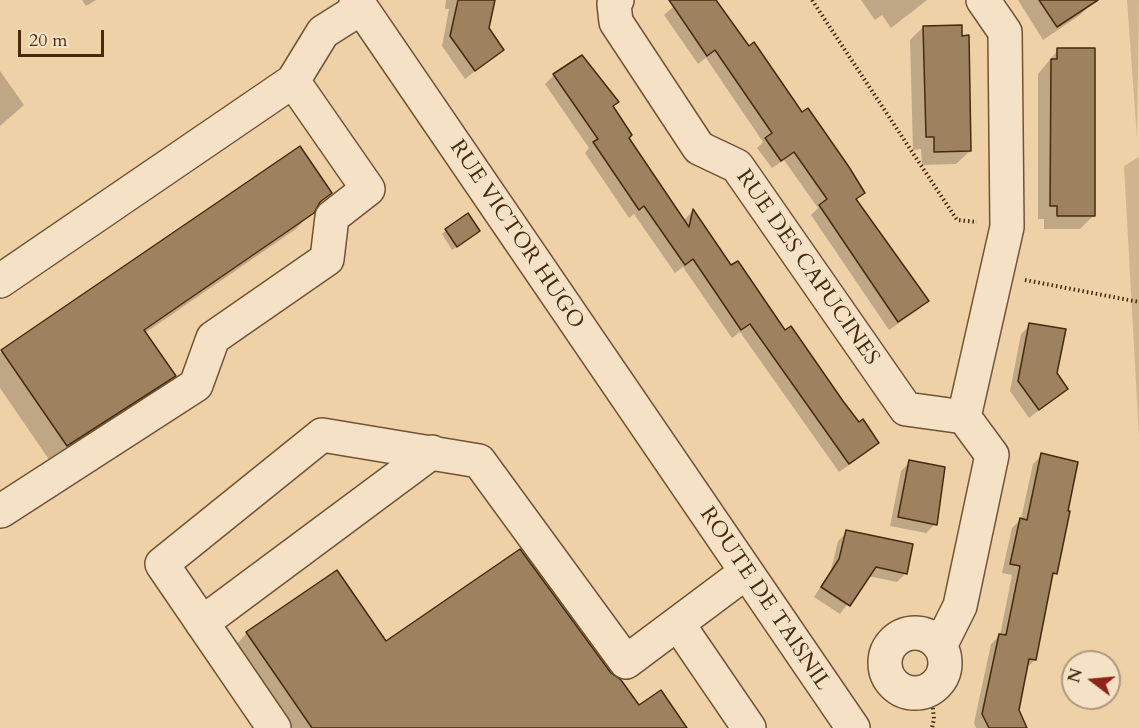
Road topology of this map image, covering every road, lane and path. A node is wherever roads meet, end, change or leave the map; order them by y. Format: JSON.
{"nodes":[{"id":1,"x":616,"y":0,"type":"edge"},
{"id":2,"x":812,"y":0,"type":"edge"},
{"id":3,"x":983,"y":0,"type":"edge"},
{"id":4,"x":359,"y":4,"type":"edge"},
{"id":5,"x":293,"y":81,"type":"junction"},
{"id":6,"x":1007,"y":227,"type":"junction"},
{"id":7,"x":996,"y":275,"type":"junction"},
{"id":8,"x":0,"y":281,"type":"edge"},
{"id":9,"x":1139,"y":302,"type":"edge"},
{"id":10,"x":964,"y":417,"type":"junction"},
{"id":11,"x":432,"y":452,"type":"junction"},
{"id":12,"x":676,"y":470,"type":"joint"},
{"id":13,"x":0,"y":510,"type":"edge"},
{"id":14,"x":745,"y":573,"type":"junction"},
{"id":15,"x":202,"y":623,"type":"junction"},
{"id":16,"x":678,"y":624,"type":"junction"},
{"id":17,"x":940,"y":646,"type":"junction"},
{"id":18,"x":931,"y":690,"type":"junction"},
{"id":19,"x":274,"y":728,"type":"edge"},
{"id":20,"x":749,"y":728,"type":"edge"},
{"id":21,"x":853,"y":728,"type":"edge"},
{"id":22,"x":932,"y":728,"type":"edge"}],
"edges":[{"from":1,"to":10,"type":"street","name":"RUE DES CAPUCINES"},
{"from":2,"to":6,"type":"path"},
{"from":3,"to":6,"type":"street"},
{"from":4,"to":5,"type":"street"},
{"from":4,"to":12,"type":"street","name":"RUE VICTOR HUGO"},
{"from":5,"to":8,"type":"street"},
{"from":5,"to":13,"type":"street"},
{"from":6,"to":7,"type":"street"},
{"from":7,"to":9,"type":"path"},
{"from":7,"to":10,"type":"street"},
{"from":10,"to":17,"type":"street"},
{"from":11,"to":15,"type":"street"},
{"from":11,"to":15,"type":"street"},
{"from":11,"to":16,"type":"street"},
{"from":12,"to":14,"type":"street","name":"ROUTE DE TAISNIL"},
{"from":14,"to":16,"type":"street"},
{"from":14,"to":21,"type":"street","name":"ROUTE DE TAISNIL"},
{"from":15,"to":19,"type":"street"},
{"from":16,"to":20,"type":"street"},
{"from":17,"to":18,"type":"street"},
{"from":17,"to":18,"type":"street"},
{"from":18,"to":22,"type":"path"}]}
